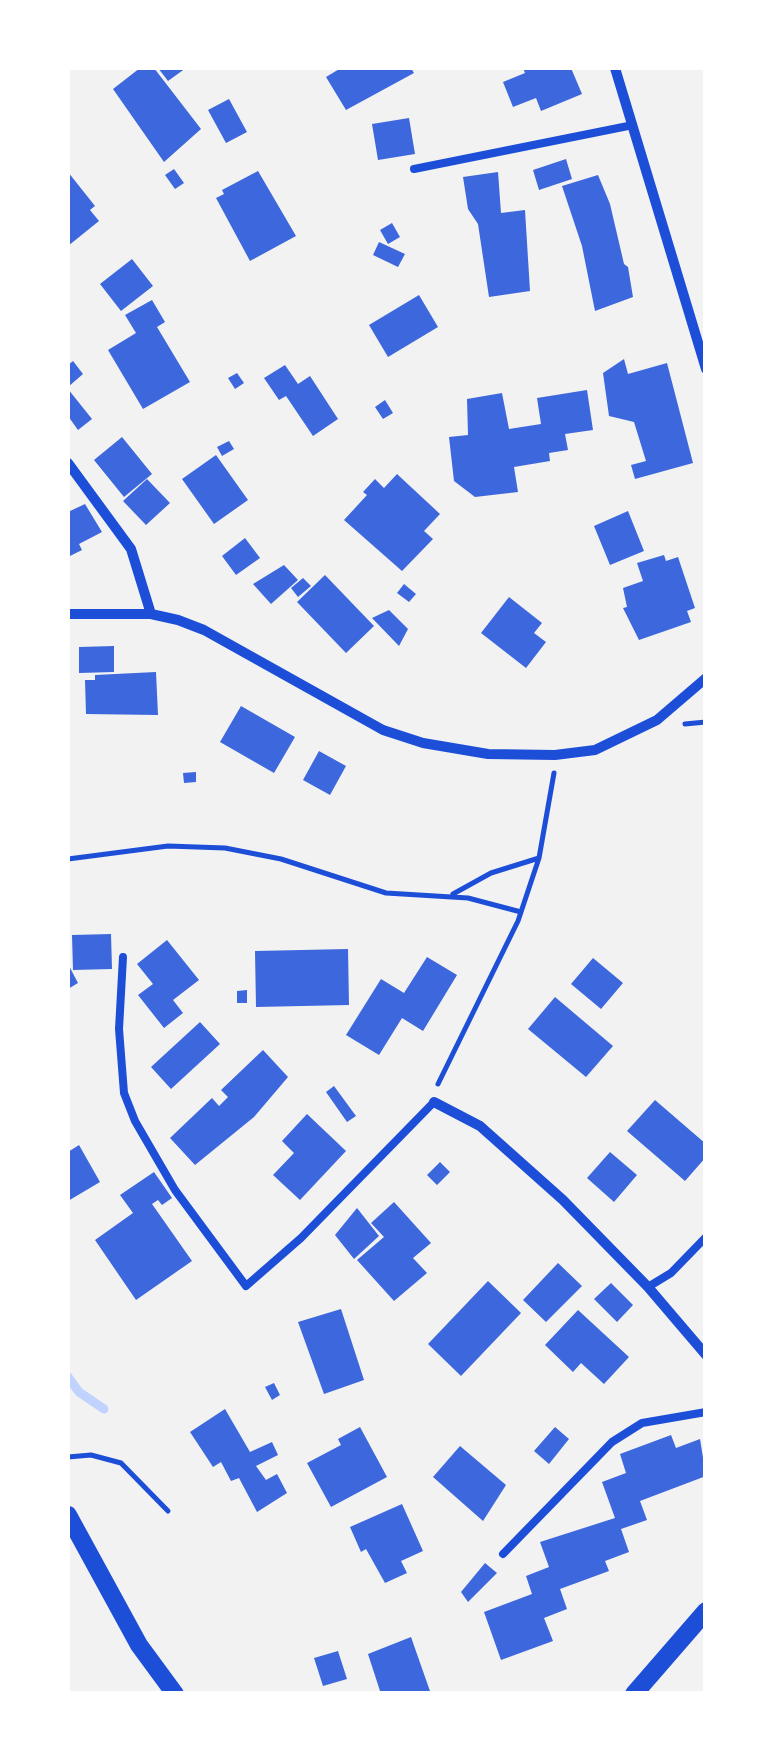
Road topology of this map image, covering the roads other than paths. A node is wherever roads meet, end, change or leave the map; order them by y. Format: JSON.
{"nodes":[{"id":1,"x":615,"y":68,"type":"edge"},
{"id":2,"x":633,"y":125,"type":"junction"},
{"id":3,"x":414,"y":169,"type":"dead end"},
{"id":4,"x":706,"y":369,"type":"edge"},
{"id":5,"x":68,"y":463,"type":"edge"},
{"id":6,"x":68,"y":614,"type":"edge"},
{"id":7,"x":151,"y":614,"type":"junction"},
{"id":8,"x":706,"y":678,"type":"edge"},
{"id":9,"x":124,"y":957,"type":"dead end"},
{"id":10,"x":434,"y":1102,"type":"joint"},
{"id":11,"x":706,"y":1237,"type":"edge"},
{"id":12,"x":648,"y":1287,"type":"junction"},
{"id":13,"x":706,"y":1355,"type":"edge"},
{"id":14,"x":706,"y":1412,"type":"edge"},
{"id":15,"x":68,"y":1516,"type":"edge"},
{"id":16,"x":503,"y":1554,"type":"dead end"},
{"id":17,"x":706,"y":1610,"type":"edge"},
{"id":18,"x":175,"y":1694,"type":"edge"},
{"id":19,"x":634,"y":1694,"type":"edge"}],
"edges":[{"from":1,"to":2,"type":"street"},
{"from":2,"to":3,"type":"lane"},
{"from":2,"to":4,"type":"street"},
{"from":5,"to":7,"type":"street"},
{"from":6,"to":7,"type":"street"},
{"from":7,"to":8,"type":"street"},
{"from":9,"to":10,"type":"lane"},
{"from":10,"to":12,"type":"street"},
{"from":11,"to":12,"type":"lane"},
{"from":12,"to":13,"type":"street"},
{"from":14,"to":16,"type":"lane"},
{"from":15,"to":18,"type":"street"},
{"from":17,"to":19,"type":"street"}]}
